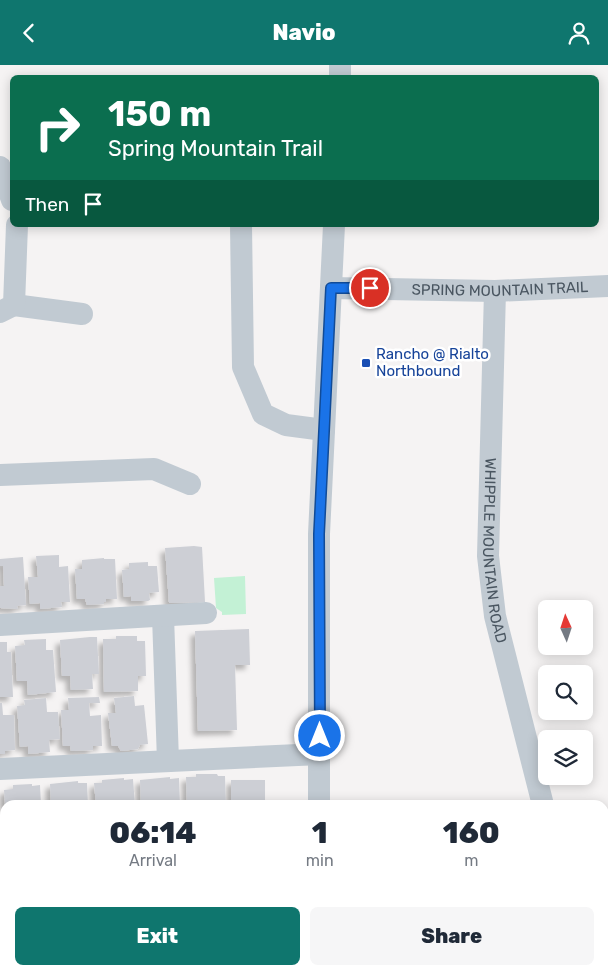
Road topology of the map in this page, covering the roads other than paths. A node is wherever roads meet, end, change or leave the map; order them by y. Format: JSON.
{"nodes":[{"id":1,"x":0,"y":167,"type":"edge"},
{"id":2,"x":10,"y":194,"type":"edge"},
{"id":3,"x":17,"y":227,"type":"edge"},
{"id":4,"x":242,"y":227,"type":"edge"},
{"id":5,"x":334,"y":227,"type":"edge"},
{"id":6,"x":608,"y":286,"type":"edge"},
{"id":7,"x":331,"y":288,"type":"junction"},
{"id":8,"x":495,"y":291,"type":"junction"},
{"id":9,"x":7,"y":309,"type":"edge"},
{"id":10,"x":82,"y":314,"type":"dead end"},
{"id":11,"x":324,"y":430,"type":"junction"},
{"id":12,"x":0,"y":475,"type":"edge"},
{"id":13,"x":190,"y":484,"type":"dead end"},
{"id":14,"x":206,"y":613,"type":"dead end"},
{"id":15,"x":164,"y":616,"type":"junction"},
{"id":16,"x":0,"y":625,"type":"edge"},
{"id":17,"x":320,"y":755,"type":"junction"},
{"id":18,"x":168,"y":761,"type":"junction"},
{"id":19,"x":0,"y":769,"type":"edge"},
{"id":20,"x":319,"y":800,"type":"edge"},
{"id":21,"x":542,"y":800,"type":"edge"}],
"edges":[{"from":1,"to":2,"type":"street"},
{"from":3,"to":9,"type":"street"},
{"from":4,"to":11,"type":"street"},
{"from":5,"to":7,"type":"street"},
{"from":6,"to":8,"type":"street","name":"SPRING MOUNTAIN TRAIL"},
{"from":7,"to":8,"type":"street","name":"SPRING MOUNTAIN TRAIL"},
{"from":7,"to":11,"type":"street"},
{"from":8,"to":21,"type":"street","name":"WHIPPLE MOUNTAIN ROAD"},
{"from":9,"to":10,"type":"street"},
{"from":11,"to":17,"type":"street"},
{"from":12,"to":13,"type":"street"},
{"from":14,"to":15,"type":"street"},
{"from":15,"to":16,"type":"street"},
{"from":15,"to":18,"type":"street"},
{"from":17,"to":18,"type":"street"},
{"from":17,"to":20,"type":"street"},
{"from":18,"to":19,"type":"street"}]}
